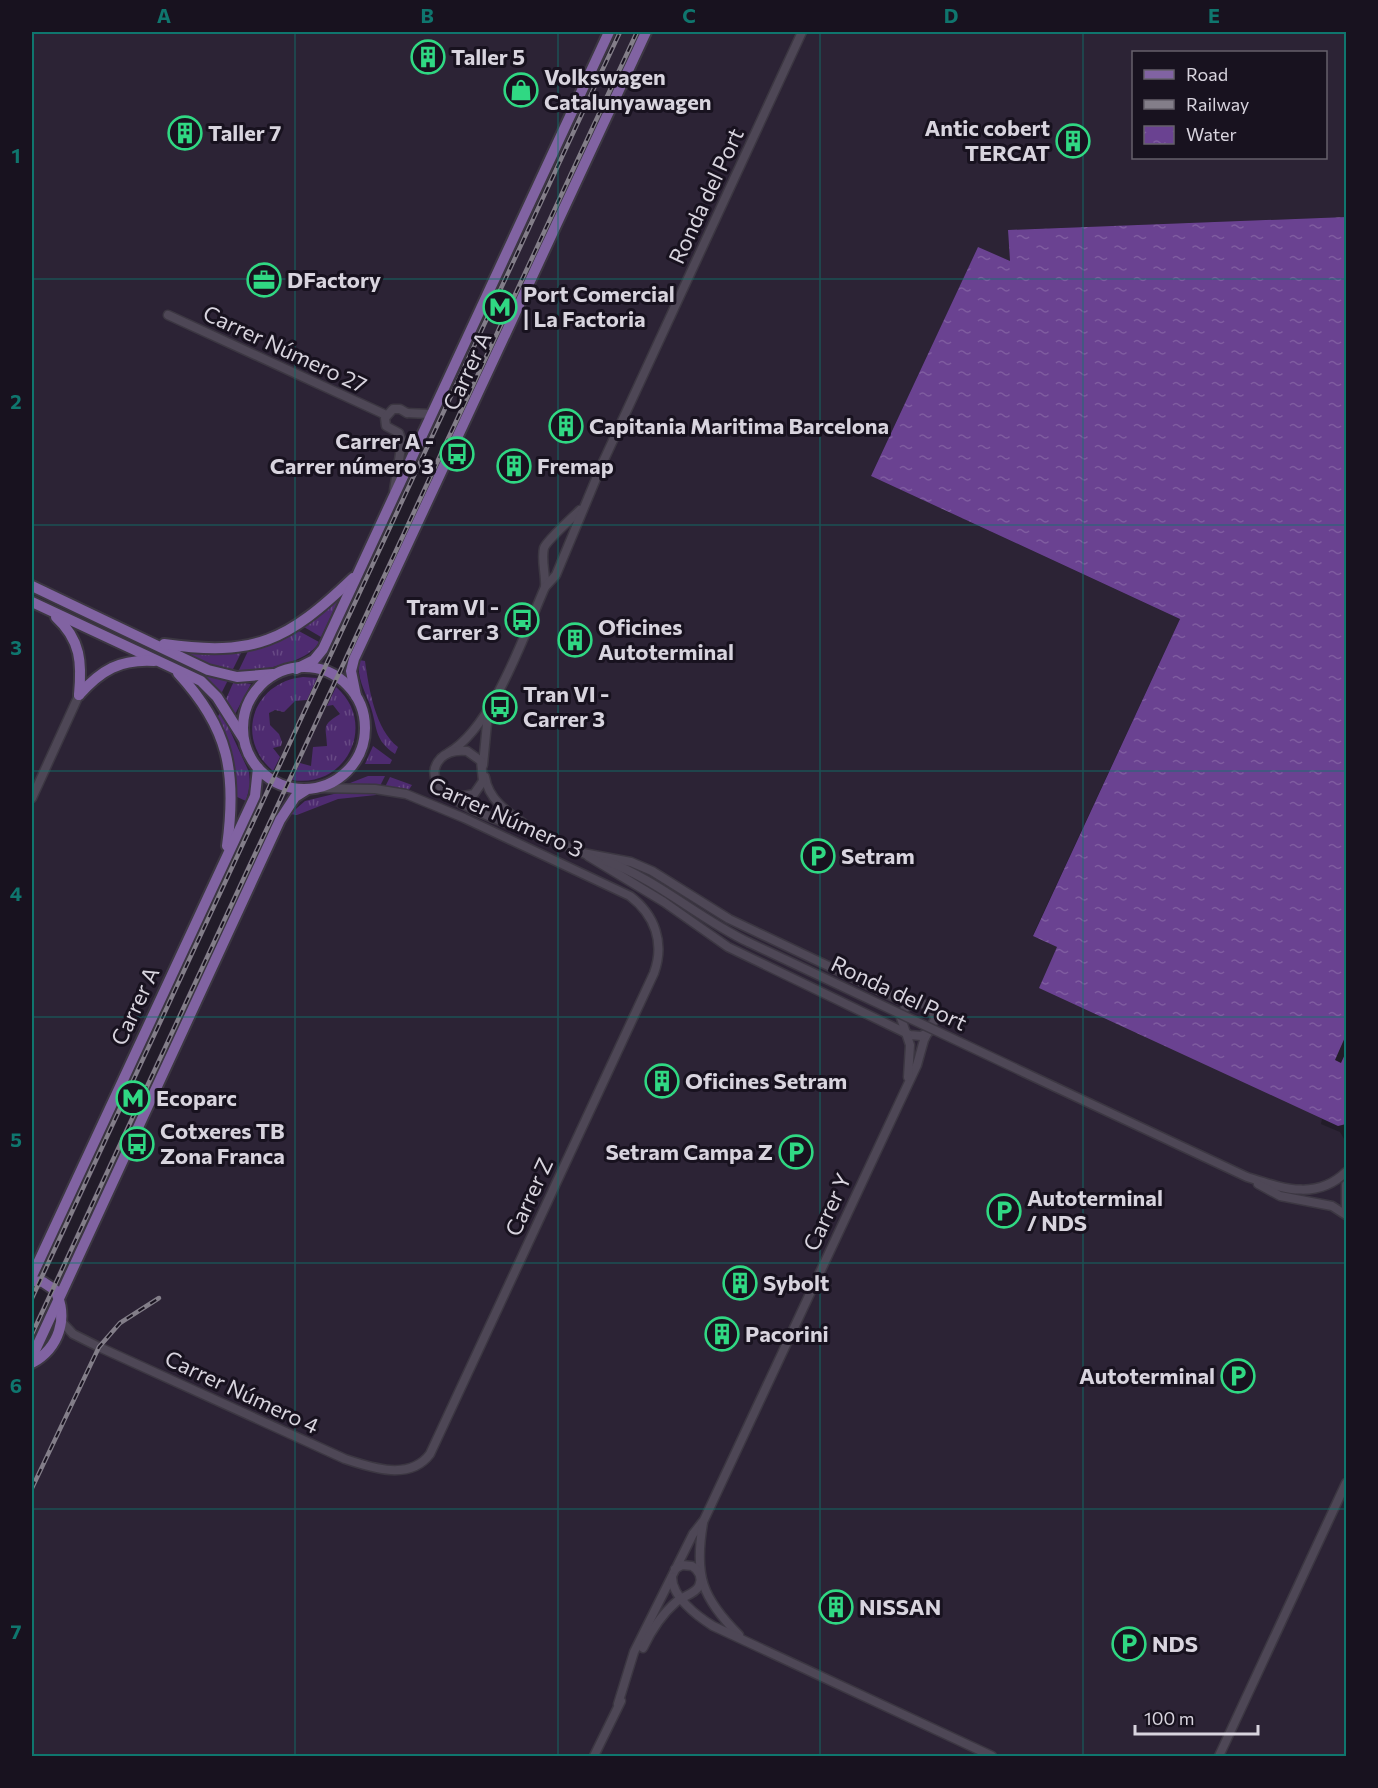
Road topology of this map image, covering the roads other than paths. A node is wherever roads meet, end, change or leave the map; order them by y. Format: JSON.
{"nodes":[{"id":1,"x":609,"y":32,"type":"edge"},
{"id":2,"x":646,"y":32,"type":"edge"},
{"id":3,"x":802,"y":32,"type":"edge"},
{"id":4,"x":168,"y":315,"type":"dead end"},
{"id":5,"x":430,"y":414,"type":"junction"},
{"id":6,"x":387,"y":415,"type":"junction"},
{"id":7,"x":394,"y":496,"type":"junction"},
{"id":8,"x":582,"y":507,"type":"junction"},
{"id":9,"x":358,"y":574,"type":"junction"},
{"id":10,"x":32,"y":586,"type":"edge"},
{"id":11,"x":545,"y":587,"type":"junction"},
{"id":12,"x":32,"y":602,"type":"edge"},
{"id":13,"x":47,"y":609,"type":"junction"},
{"id":14,"x":154,"y":643,"type":"junction"},
{"id":15,"x":159,"y":662,"type":"junction"},
{"id":16,"x":174,"y":668,"type":"junction"},
{"id":17,"x":296,"y":669,"type":"junction"},
{"id":18,"x":279,"y":673,"type":"junction"},
{"id":19,"x":79,"y":695,"type":"junction"},
{"id":20,"x":356,"y":696,"type":"junction"},
{"id":21,"x":489,"y":709,"type":"junction"},
{"id":22,"x":246,"y":743,"type":"junction"},
{"id":23,"x":448,"y":753,"type":"junction"},
{"id":24,"x":258,"y":768,"type":"junction"},
{"id":25,"x":484,"y":771,"type":"junction"},
{"id":26,"x":310,"y":789,"type":"junction"},
{"id":27,"x":32,"y":798,"type":"edge"},
{"id":28,"x":453,"y":798,"type":"junction"},
{"id":29,"x":540,"y":835,"type":"junction"},
{"id":30,"x":583,"y":853,"type":"junction"},
{"id":31,"x":226,"y":858,"type":"junction"},
{"id":32,"x":657,"y":935,"type":"joint"},
{"id":33,"x":917,"y":1002,"type":"junction"},
{"id":34,"x":905,"y":1030,"type":"junction"},
{"id":35,"x":929,"y":1032,"type":"junction"},
{"id":36,"x":907,"y":1083,"type":"junction"},
{"id":37,"x":1347,"y":1172,"type":"edge"},
{"id":38,"x":1247,"y":1177,"type":"junction"},
{"id":39,"x":1347,"y":1185,"type":"edge"},
{"id":40,"x":1347,"y":1208,"type":"edge"},
{"id":41,"x":1347,"y":1215,"type":"edge"},
{"id":42,"x":32,"y":1276,"type":"edge"},
{"id":43,"x":32,"y":1281,"type":"edge"},
{"id":44,"x":58,"y":1298,"type":"junction"},
{"id":45,"x":62,"y":1322,"type":"junction"},
{"id":46,"x":32,"y":1357,"type":"edge"},
{"id":47,"x":32,"y":1363,"type":"edge"},
{"id":48,"x":416,"y":1467,"type":"joint"},
{"id":49,"x":1347,"y":1483,"type":"edge"},
{"id":50,"x":704,"y":1520,"type":"junction"},
{"id":51,"x":673,"y":1572,"type":"junction"},
{"id":52,"x":701,"y":1577,"type":"junction"},
{"id":53,"x":674,"y":1588,"type":"junction"},
{"id":54,"x":691,"y":1593,"type":"junction"},
{"id":55,"x":682,"y":1598,"type":"junction"},
{"id":56,"x":745,"y":1641,"type":"junction"},
{"id":57,"x":618,"y":1704,"type":"junction"},
{"id":58,"x":594,"y":1756,"type":"edge"},
{"id":59,"x":992,"y":1756,"type":"edge"},
{"id":60,"x":1220,"y":1756,"type":"edge"}],
"edges":[{"from":1,"to":5,"type":"main road","name":"Carrer A"},
{"from":2,"to":20,"type":"main road","name":"Carrer A"},
{"from":3,"to":8,"type":"street","name":"Ronda del Port"},
{"from":4,"to":6,"type":"street","name":"Carrer Número 27"},
{"from":5,"to":6,"type":"street"},
{"from":5,"to":7,"type":"main road","name":"Carrer A"},
{"from":6,"to":7,"type":"street"},
{"from":7,"to":9,"type":"main road","name":"Carrer A"},
{"from":8,"to":11,"type":"street","name":"Ronda del Port"},
{"from":8,"to":11,"type":"street","name":"Ronda del Port"},
{"from":9,"to":14,"type":"main road"},
{"from":9,"to":17,"type":"main road","name":"Carrer A"},
{"from":10,"to":14,"type":"main road"},
{"from":11,"to":21,"type":"street","name":"Ronda del Port"},
{"from":12,"to":13,"type":"main road"},
{"from":13,"to":15,"type":"main road"},
{"from":13,"to":19,"type":"main road"},
{"from":14,"to":18,"type":"main road"},
{"from":15,"to":16,"type":"main road"},
{"from":15,"to":19,"type":"main road"},
{"from":16,"to":22,"type":"main road"},
{"from":16,"to":31,"type":"main road"},
{"from":17,"to":18,"type":"main road"},
{"from":17,"to":20,"type":"main road"},
{"from":18,"to":22,"type":"main road"},
{"from":19,"to":27,"type":"street"},
{"from":20,"to":26,"type":"main road"},
{"from":21,"to":23,"type":"street"},
{"from":21,"to":25,"type":"street"},
{"from":22,"to":24,"type":"main road"},
{"from":23,"to":25,"type":"street"},
{"from":23,"to":28,"type":"street"},
{"from":24,"to":26,"type":"main road"},
{"from":24,"to":31,"type":"main road","name":"Carrer A"},
{"from":25,"to":28,"type":"street"},
{"from":25,"to":29,"type":"street","name":"Carrer Número 3"},
{"from":26,"to":32,"type":"street","name":"Carrer Número 3"},
{"from":26,"to":44,"type":"main road"},
{"from":28,"to":29,"type":"street"},
{"from":29,"to":30,"type":"street","name":"Ronda del Port"},
{"from":30,"to":33,"type":"street"},
{"from":30,"to":34,"type":"street"},
{"from":30,"to":38,"type":"street","name":"Ronda del Port","bridge":true},
{"from":31,"to":42,"type":"main road","name":"Carrer A"},
{"from":32,"to":48,"type":"street","name":"Carrer Z"},
{"from":33,"to":34,"type":"street"},
{"from":33,"to":35,"type":"street"},
{"from":34,"to":35,"type":"street"},
{"from":34,"to":36,"type":"street"},
{"from":35,"to":36,"type":"street","name":"Carrer Y"},
{"from":36,"to":50,"type":"street","name":"Carrer Y"},
{"from":37,"to":38,"type":"street"},
{"from":38,"to":41,"type":"street"},
{"from":39,"to":40,"type":"street"},
{"from":43,"to":44,"type":"main road"},
{"from":44,"to":45,"type":"main road"},
{"from":44,"to":46,"type":"main road"},
{"from":45,"to":47,"type":"main road"},
{"from":45,"to":48,"type":"street","name":"Carrer Número 4"},
{"from":49,"to":60,"type":"street"},
{"from":50,"to":51,"type":"street"},
{"from":50,"to":52,"type":"street"},
{"from":51,"to":52,"type":"street"},
{"from":51,"to":53,"type":"street"},
{"from":51,"to":57,"type":"street"},
{"from":52,"to":54,"type":"street"},
{"from":52,"to":56,"type":"street"},
{"from":53,"to":54,"type":"street"},
{"from":53,"to":55,"type":"street"},
{"from":54,"to":55,"type":"street"},
{"from":55,"to":56,"type":"street"},
{"from":55,"to":57,"type":"street"},
{"from":56,"to":59,"type":"street"},
{"from":57,"to":58,"type":"street"}]}
